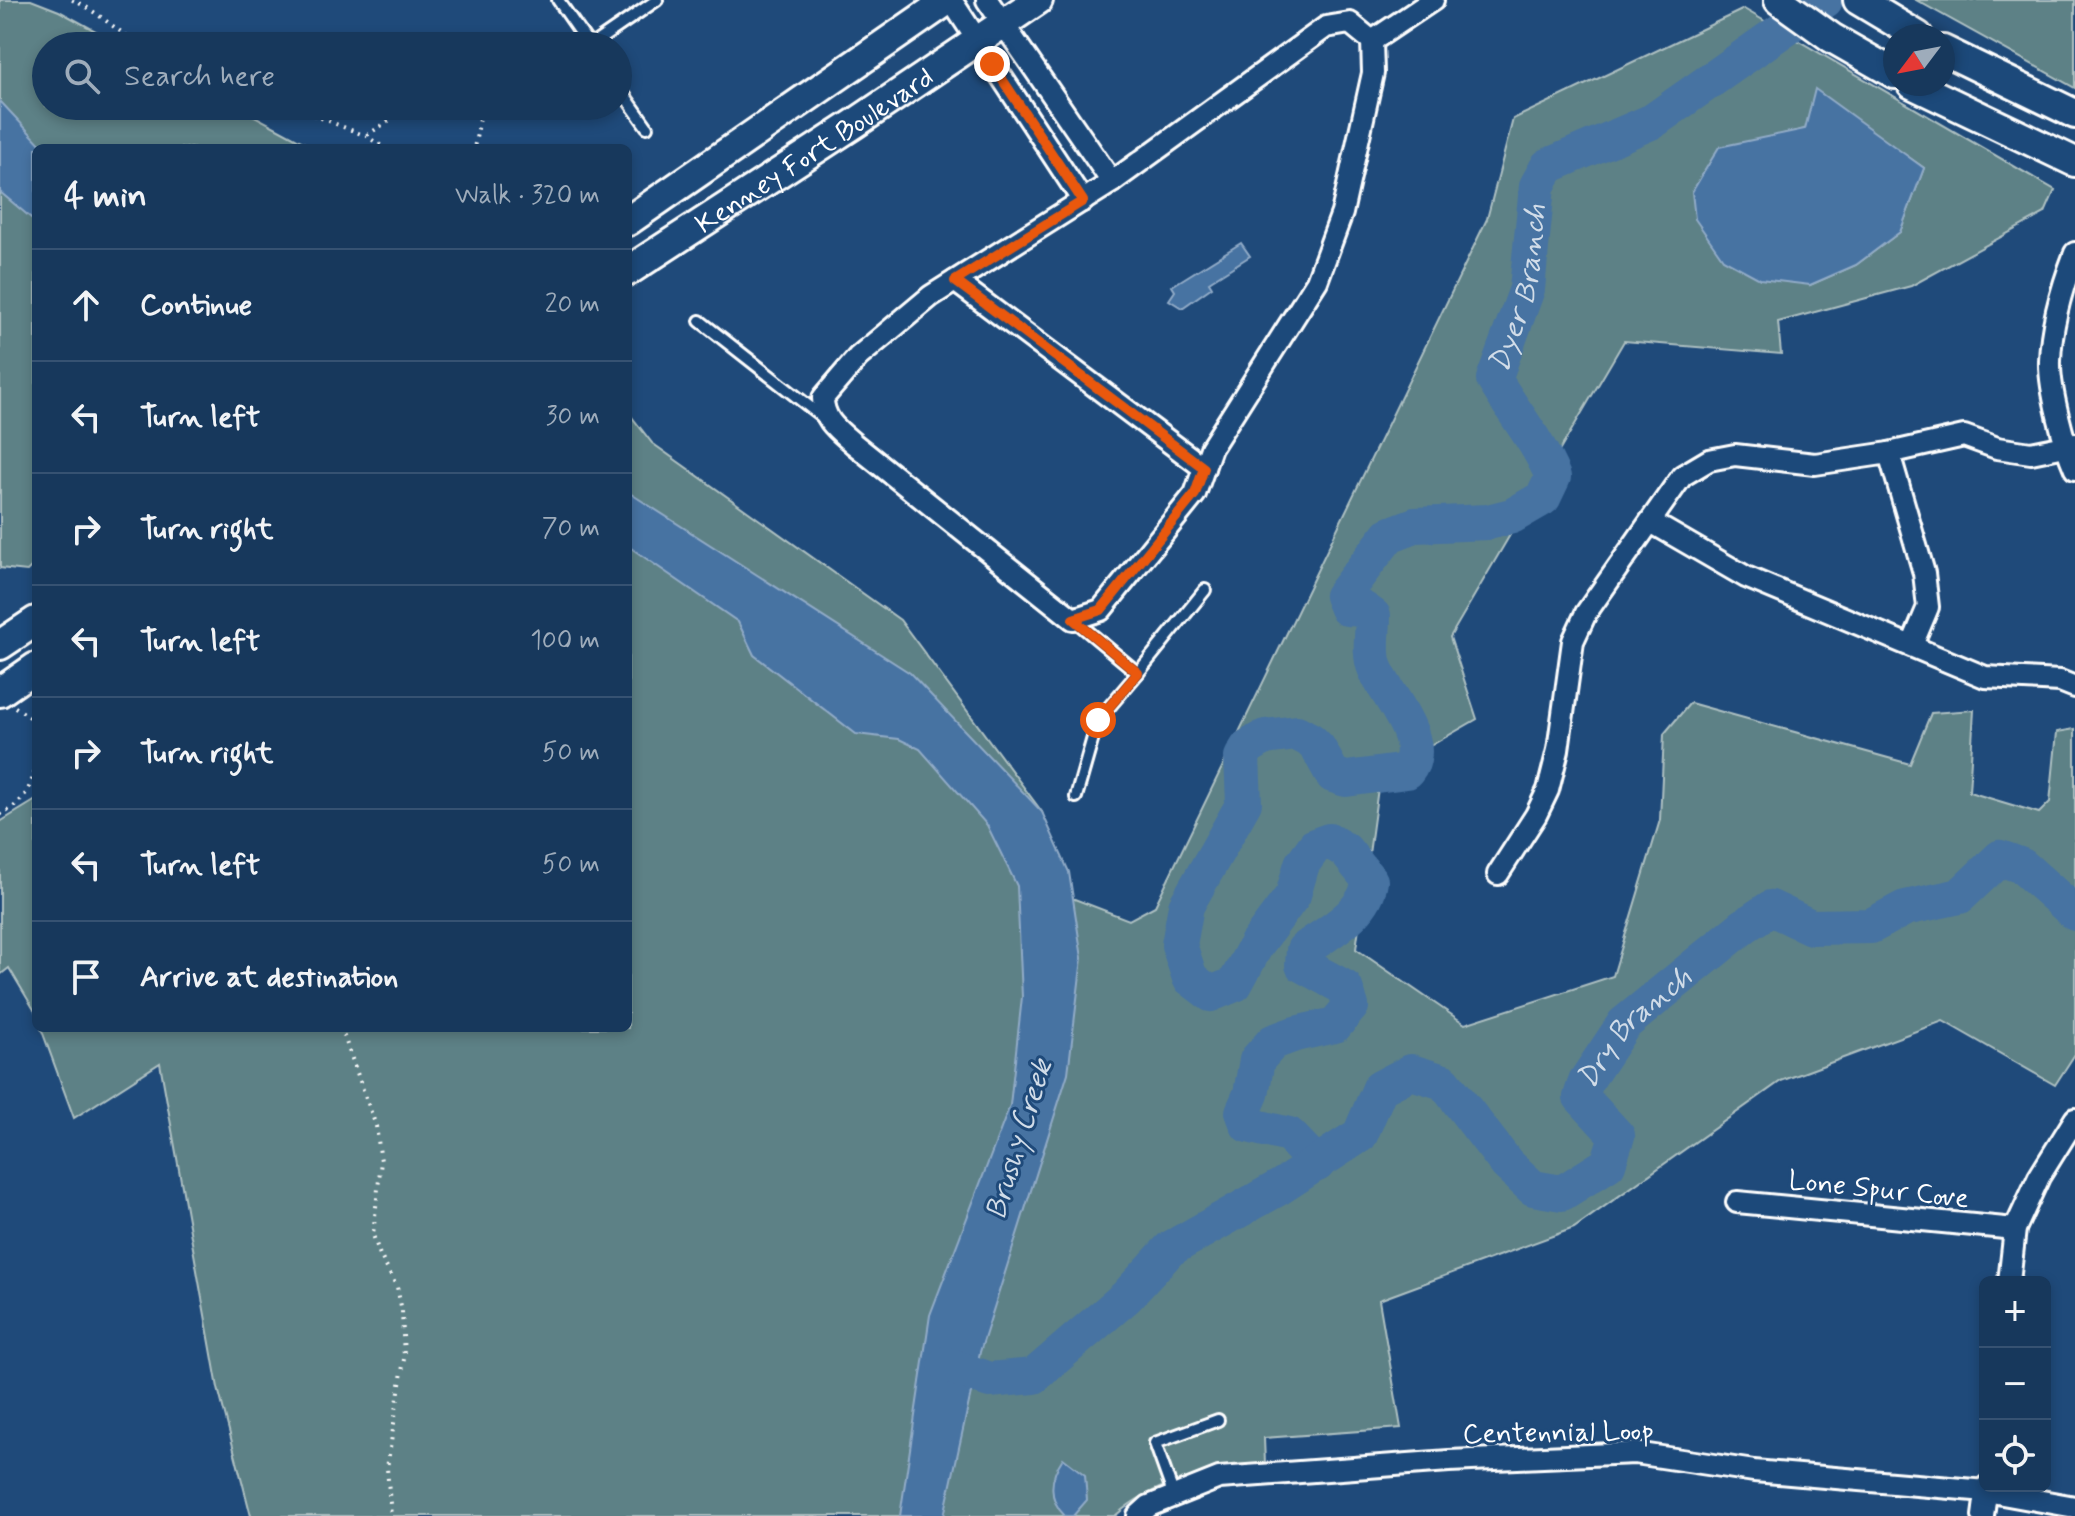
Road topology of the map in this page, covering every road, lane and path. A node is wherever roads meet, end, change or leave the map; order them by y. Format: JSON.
{"nodes":[{"id":1,"x":72,"y":0,"type":"edge"},
{"id":2,"x":558,"y":0,"type":"edge"},
{"id":3,"x":657,"y":0,"type":"edge"},
{"id":4,"x":950,"y":0,"type":"edge"},
{"id":5,"x":987,"y":0,"type":"edge"},
{"id":6,"x":1038,"y":0,"type":"edge"},
{"id":7,"x":1433,"y":0,"type":"edge"},
{"id":8,"x":1779,"y":0,"type":"edge"},
{"id":9,"x":1858,"y":0,"type":"edge"},
{"id":10,"x":1003,"y":23,"type":"junction"},
{"id":11,"x":1898,"y":24,"type":"edge"},
{"id":12,"x":121,"y":32,"type":"edge"},
{"id":13,"x":580,"y":32,"type":"edge"},
{"id":14,"x":610,"y":32,"type":"edge"},
{"id":15,"x":977,"y":41,"type":"junction"},
{"id":16,"x":1372,"y":41,"type":"junction"},
{"id":17,"x":1955,"y":56,"type":"edge"},
{"id":18,"x":1883,"y":67,"type":"edge"},
{"id":19,"x":1938,"y":96,"type":"edge"},
{"id":20,"x":632,"y":106,"type":"edge"},
{"id":21,"x":2075,"y":114,"type":"edge"},
{"id":22,"x":326,"y":120,"type":"edge"},
{"id":23,"x":391,"y":120,"type":"edge"},
{"id":24,"x":480,"y":120,"type":"edge"},
{"id":25,"x":647,"y":127,"type":"dead end"},
{"id":26,"x":366,"y":136,"type":"junction"},
{"id":27,"x":379,"y":144,"type":"edge"},
{"id":28,"x":475,"y":144,"type":"edge"},
{"id":29,"x":2075,"y":162,"type":"edge"},
{"id":30,"x":1112,"y":182,"type":"junction"},
{"id":31,"x":1083,"y":201,"type":"junction"},
{"id":32,"x":632,"y":218,"type":"edge"},
{"id":33,"x":2075,"y":253,"type":"edge"},
{"id":34,"x":632,"y":268,"type":"edge"},
{"id":35,"x":955,"y":281,"type":"junction"},
{"id":36,"x":700,"y":321,"type":"dead end"},
{"id":37,"x":829,"y":422,"type":"junction"},
{"id":38,"x":2070,"y":446,"type":"edge"},
{"id":39,"x":1889,"y":453,"type":"junction"},
{"id":40,"x":1204,"y":468,"type":"junction"},
{"id":41,"x":2075,"y":469,"type":"edge"},
{"id":42,"x":1651,"y":522,"type":"junction"},
{"id":43,"x":1205,"y":590,"type":"dead end"},
{"id":44,"x":1073,"y":619,"type":"junction"},
{"id":45,"x":32,"y":624,"type":"edge"},
{"id":46,"x":0,"y":645,"type":"edge"},
{"id":47,"x":1912,"y":645,"type":"junction"},
{"id":48,"x":32,"y":670,"type":"edge"},
{"id":49,"x":1138,"y":673,"type":"junction"},
{"id":50,"x":2075,"y":687,"type":"edge"},
{"id":51,"x":0,"y":692,"type":"edge"},
{"id":52,"x":32,"y":782,"type":"edge"},
{"id":53,"x":1076,"y":797,"type":"dead end"},
{"id":54,"x":0,"y":815,"type":"edge"},
{"id":55,"x":1498,"y":874,"type":"dead end"},
{"id":56,"x":342,"y":1032,"type":"edge"},
{"id":57,"x":2075,"y":1119,"type":"edge"},
{"id":58,"x":1737,"y":1202,"type":"dead end"},
{"id":59,"x":2015,"y":1229,"type":"junction"},
{"id":60,"x":2010,"y":1276,"type":"edge"},
{"id":61,"x":1218,"y":1420,"type":"dead end"},
{"id":62,"x":1979,"y":1488,"type":"edge"},
{"id":63,"x":1987,"y":1492,"type":"edge"},
{"id":64,"x":2002,"y":1492,"type":"edge"},
{"id":65,"x":1174,"y":1496,"type":"junction"},
{"id":66,"x":2075,"y":1507,"type":"edge"},
{"id":67,"x":391,"y":1516,"type":"edge"},
{"id":68,"x":1138,"y":1516,"type":"edge"},
{"id":69,"x":1983,"y":1516,"type":"edge"}],
"edges":[{"from":1,"to":12,"type":"path"},
{"from":2,"to":13,"type":"lane"},
{"from":3,"to":14,"type":"lane"},
{"from":4,"to":15,"type":"street"},
{"from":4,"to":32,"type":"main road","name":"Kenney Fort Boulevard"},
{"from":5,"to":10,"type":"street"},
{"from":6,"to":10,"type":"main road","name":"Kenney Fort Boulevard"},
{"from":7,"to":16,"type":"street"},
{"from":8,"to":18,"type":"main road"},
{"from":9,"to":11,"type":"main road"},
{"from":10,"to":15,"type":"main road","name":"Kenney Fort Boulevard"},
{"from":10,"to":30,"type":"street"},
{"from":15,"to":31,"type":"street"},
{"from":15,"to":34,"type":"main road","name":"Kenney Fort Boulevard"},
{"from":16,"to":30,"type":"street"},
{"from":16,"to":40,"type":"street"},
{"from":17,"to":21,"type":"main road"},
{"from":19,"to":29,"type":"main road"},
{"from":20,"to":25,"type":"lane"},
{"from":22,"to":26,"type":"path"},
{"from":23,"to":26,"type":"path"},
{"from":24,"to":28,"type":"path"},
{"from":26,"to":27,"type":"path"},
{"from":30,"to":31,"type":"street"},
{"from":31,"to":35,"type":"street"},
{"from":33,"to":38,"type":"street"},
{"from":35,"to":37,"type":"street"},
{"from":35,"to":40,"type":"street"},
{"from":36,"to":37,"type":"lane"},
{"from":37,"to":44,"type":"street"},
{"from":38,"to":39,"type":"street"},
{"from":38,"to":41,"type":"street"},
{"from":39,"to":42,"type":"street"},
{"from":39,"to":47,"type":"street"},
{"from":40,"to":44,"type":"street"},
{"from":42,"to":47,"type":"street"},
{"from":42,"to":55,"type":"street"},
{"from":43,"to":49,"type":"lane"},
{"from":44,"to":49,"type":"lane"},
{"from":45,"to":46,"type":"main road"},
{"from":47,"to":50,"type":"street"},
{"from":48,"to":51,"type":"main road"},
{"from":49,"to":53,"type":"lane"},
{"from":52,"to":54,"type":"path"},
{"from":56,"to":67,"type":"path"},
{"from":57,"to":59,"type":"street"},
{"from":58,"to":59,"type":"street","name":"Lone Spur Cove"},
{"from":59,"to":60,"type":"street"},
{"from":61,"to":65,"type":"lane"},
{"from":62,"to":65,"type":"street","name":"Centennial Loop"},
{"from":63,"to":69,"type":"street"},
{"from":64,"to":66,"type":"street","name":"Centennial Loop"},
{"from":65,"to":68,"type":"street","name":"Centennial Loop"}]}
